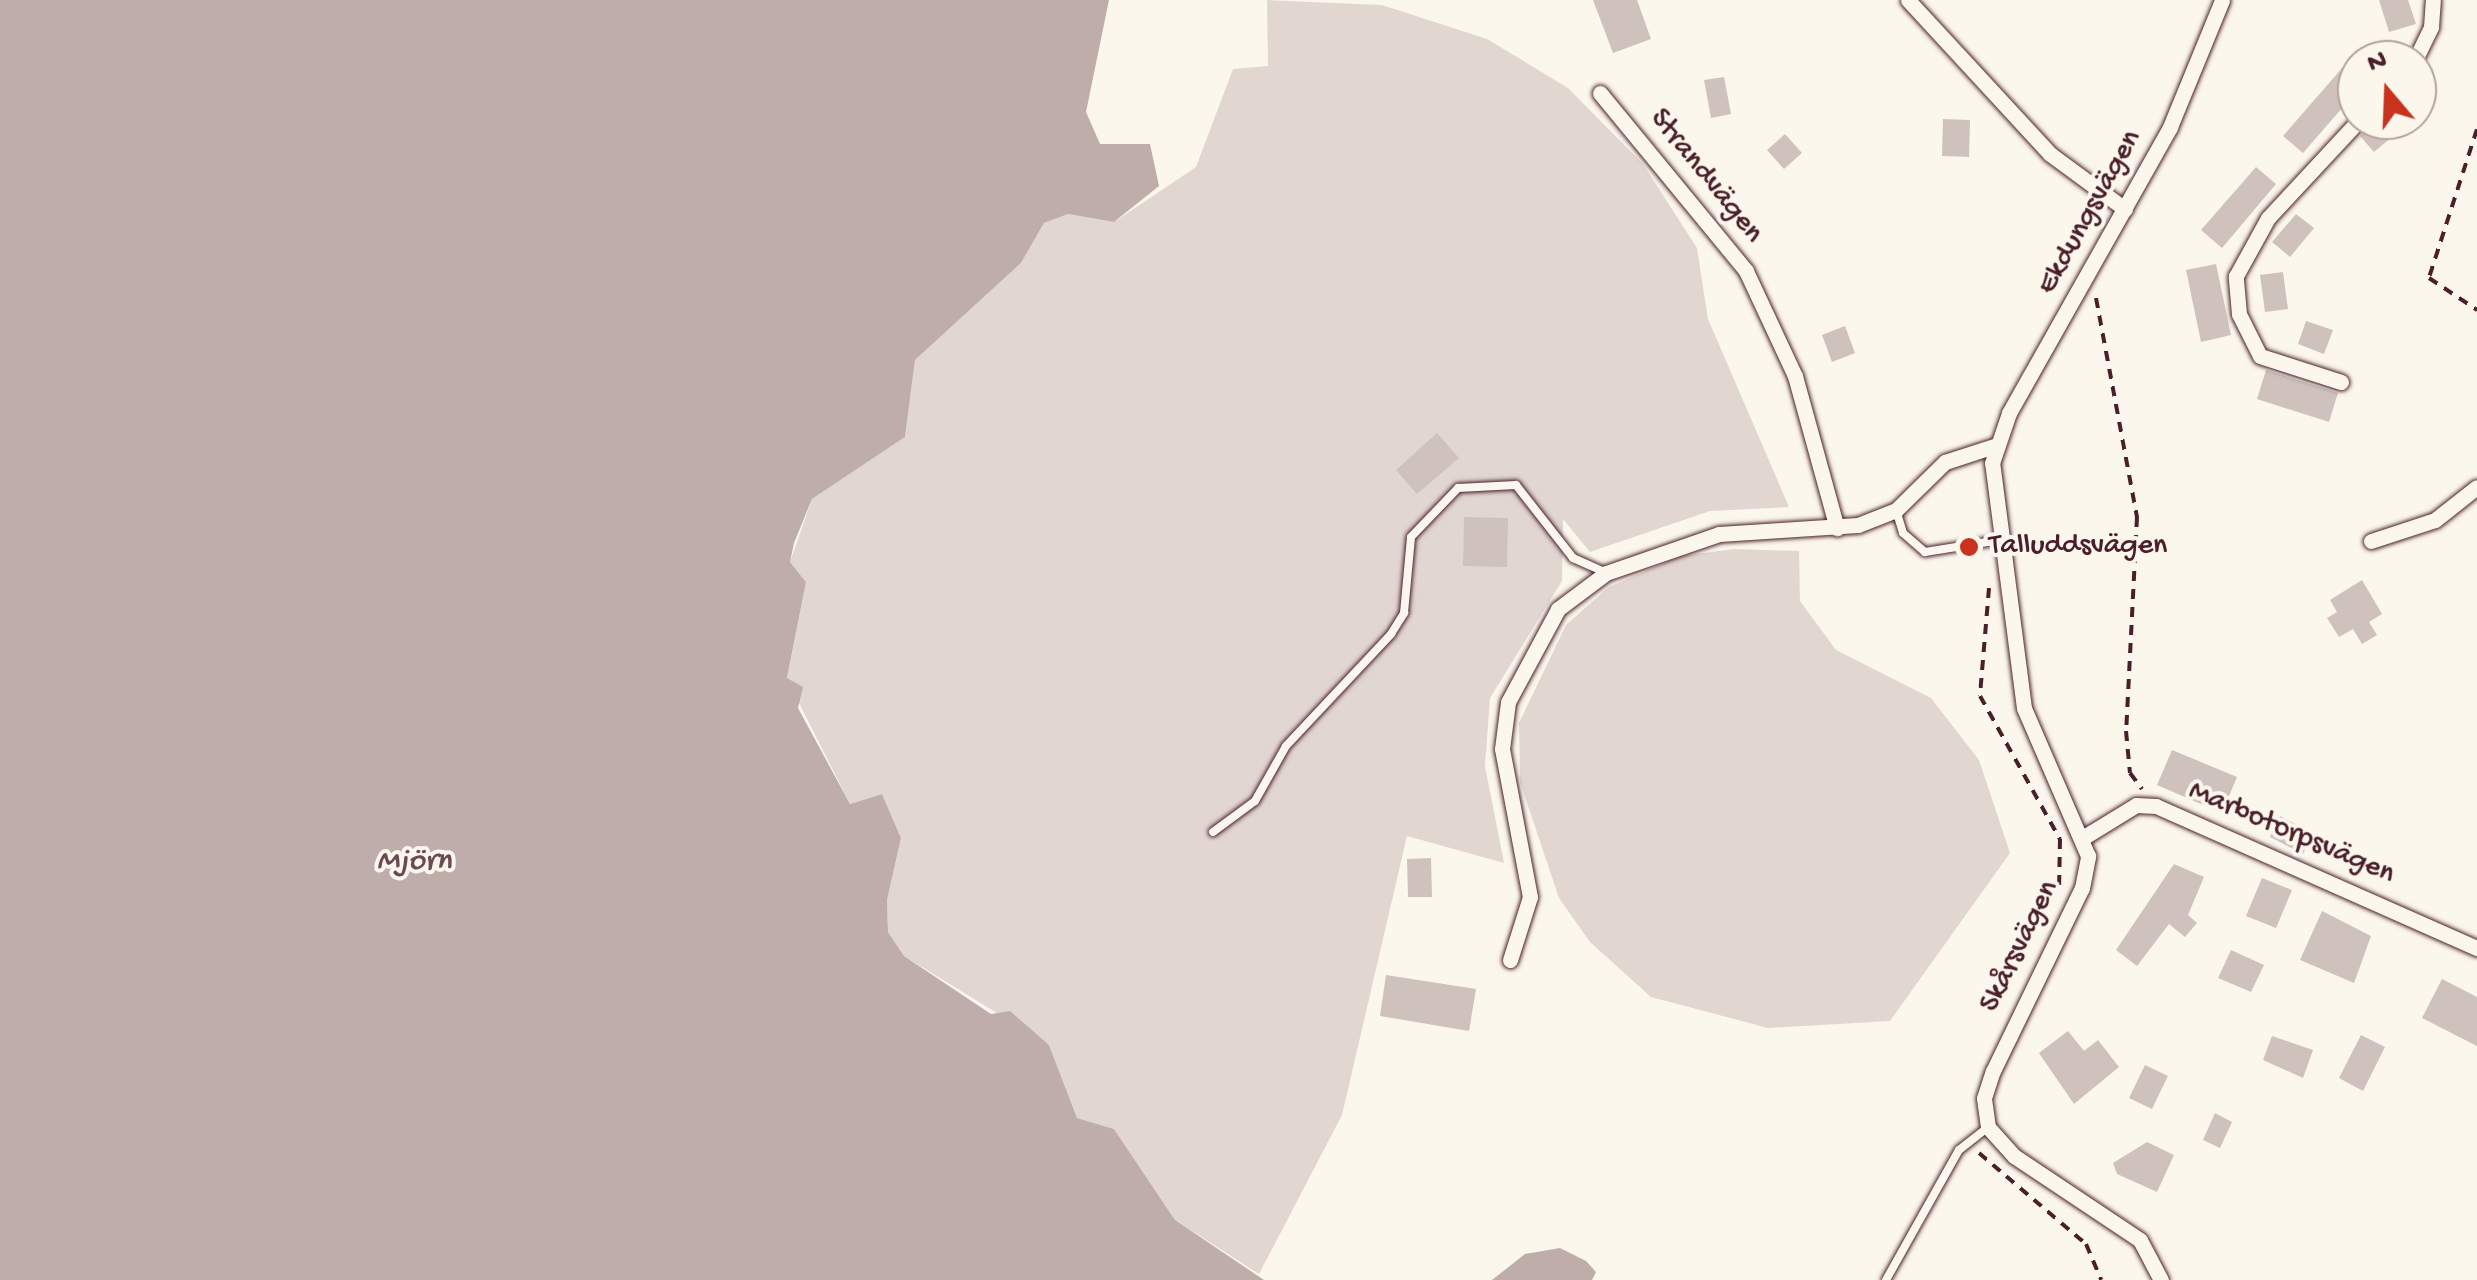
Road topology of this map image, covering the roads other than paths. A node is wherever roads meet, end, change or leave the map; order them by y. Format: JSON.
{"nodes":[{"id":1,"x":1908,"y":0,"type":"edge"},
{"id":2,"x":2222,"y":0,"type":"edge"},
{"id":3,"x":2433,"y":0,"type":"edge"},
{"id":4,"x":2425,"y":40,"type":"edge"},
{"id":5,"x":1600,"y":93,"type":"dead end"},
{"id":6,"x":2340,"y":140,"type":"edge"},
{"id":7,"x":2125,"y":209,"type":"junction"},
{"id":8,"x":2341,"y":382,"type":"dead end"},
{"id":9,"x":1994,"y":446,"type":"junction"},
{"id":10,"x":2477,"y":487,"type":"edge"},
{"id":11,"x":1896,"y":510,"type":"junction"},
{"id":12,"x":1836,"y":528,"type":"junction"},
{"id":13,"x":2005,"y":540,"type":"junction"},
{"id":14,"x":2371,"y":541,"type":"dead end"},
{"id":15,"x":1606,"y":574,"type":"junction"},
{"id":16,"x":1213,"y":832,"type":"dead end"},
{"id":17,"x":2084,"y":837,"type":"junction"},
{"id":18,"x":2477,"y":948,"type":"edge"},
{"id":19,"x":1510,"y":960,"type":"dead end"},
{"id":20,"x":1988,"y":1126,"type":"junction"},
{"id":21,"x":1886,"y":1280,"type":"edge"},
{"id":22,"x":2161,"y":1280,"type":"edge"}],
"edges":[{"from":1,"to":7,"type":"street"},
{"from":2,"to":7,"type":"street","name":"Ekdungsvägen"},
{"from":3,"to":4,"type":"street"},
{"from":5,"to":12,"type":"street","name":"Strandvägen"},
{"from":6,"to":8,"type":"street"},
{"from":7,"to":9,"type":"street","name":"Ekdungsvägen"},
{"from":9,"to":11,"type":"street"},
{"from":9,"to":13,"type":"street","name":"Skårsvägen"},
{"from":10,"to":14,"type":"street"},
{"from":11,"to":12,"type":"street"},
{"from":11,"to":13,"type":"lane"},
{"from":12,"to":15,"type":"street"},
{"from":13,"to":17,"type":"street","name":"Skårsvägen"},
{"from":15,"to":16,"type":"lane"},
{"from":15,"to":19,"type":"street"},
{"from":17,"to":18,"type":"street","name":"Marbotorpsvägen"},
{"from":17,"to":20,"type":"street","name":"Skårsvägen"},
{"from":20,"to":21,"type":"lane"},
{"from":20,"to":22,"type":"street"}]}
